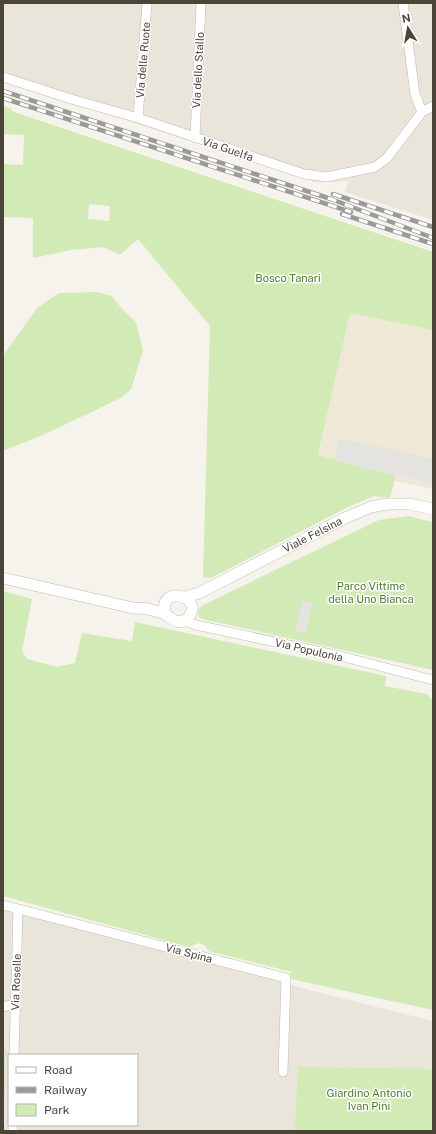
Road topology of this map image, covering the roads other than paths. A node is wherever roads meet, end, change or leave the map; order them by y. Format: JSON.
{"nodes":[{"id":1,"x":147,"y":3,"type":"edge"},
{"id":2,"x":201,"y":3,"type":"edge"},
{"id":3,"x":403,"y":3,"type":"edge"},
{"id":4,"x":3,"y":77,"type":"edge"},
{"id":5,"x":433,"y":106,"type":"edge"},
{"id":6,"x":422,"y":112,"type":"junction"},
{"id":7,"x":138,"y":118,"type":"junction"},
{"id":8,"x":195,"y":138,"type":"junction"},
{"id":9,"x":433,"y":509,"type":"edge"},
{"id":10,"x":3,"y":578,"type":"edge"},
{"id":11,"x":188,"y":600,"type":"junction"},
{"id":12,"x":166,"y":610,"type":"junction"},
{"id":13,"x":186,"y":620,"type":"junction"},
{"id":14,"x":433,"y":680,"type":"edge"},
{"id":15,"x":3,"y":905,"type":"edge"},
{"id":16,"x":18,"y":909,"type":"junction"},
{"id":17,"x":14,"y":1004,"type":"junction"},
{"id":18,"x":3,"y":1007,"type":"edge"},
{"id":19,"x":14,"y":1054,"type":"edge"},
{"id":20,"x":283,"y":1072,"type":"dead end"}],
"edges":[{"from":1,"to":7,"type":"street","name":"Via delle Ruote"},
{"from":2,"to":8,"type":"street","name":"Via dello Stallo"},
{"from":3,"to":6,"type":"street"},
{"from":4,"to":7,"type":"street","name":"Via Guelfa"},
{"from":5,"to":6,"type":"street","name":"Via Guelfa"},
{"from":6,"to":8,"type":"street","name":"Via Guelfa"},
{"from":7,"to":8,"type":"street","name":"Via Guelfa"},
{"from":9,"to":11,"type":"street","name":"Viale Felsina"},
{"from":10,"to":12,"type":"street","name":"Viale Felsina"},
{"from":11,"to":12,"type":"street","name":"Viale Felsina"},
{"from":11,"to":13,"type":"street"},
{"from":12,"to":13,"type":"street"},
{"from":13,"to":14,"type":"street","name":"Via Populonia"},
{"from":15,"to":16,"type":"street","name":"Via Spina"},
{"from":16,"to":17,"type":"street","name":"Via Roselle"},
{"from":16,"to":20,"type":"street","name":"Via Spina"},
{"from":17,"to":18,"type":"street"},
{"from":17,"to":19,"type":"street","name":"Via Roselle"}]}
